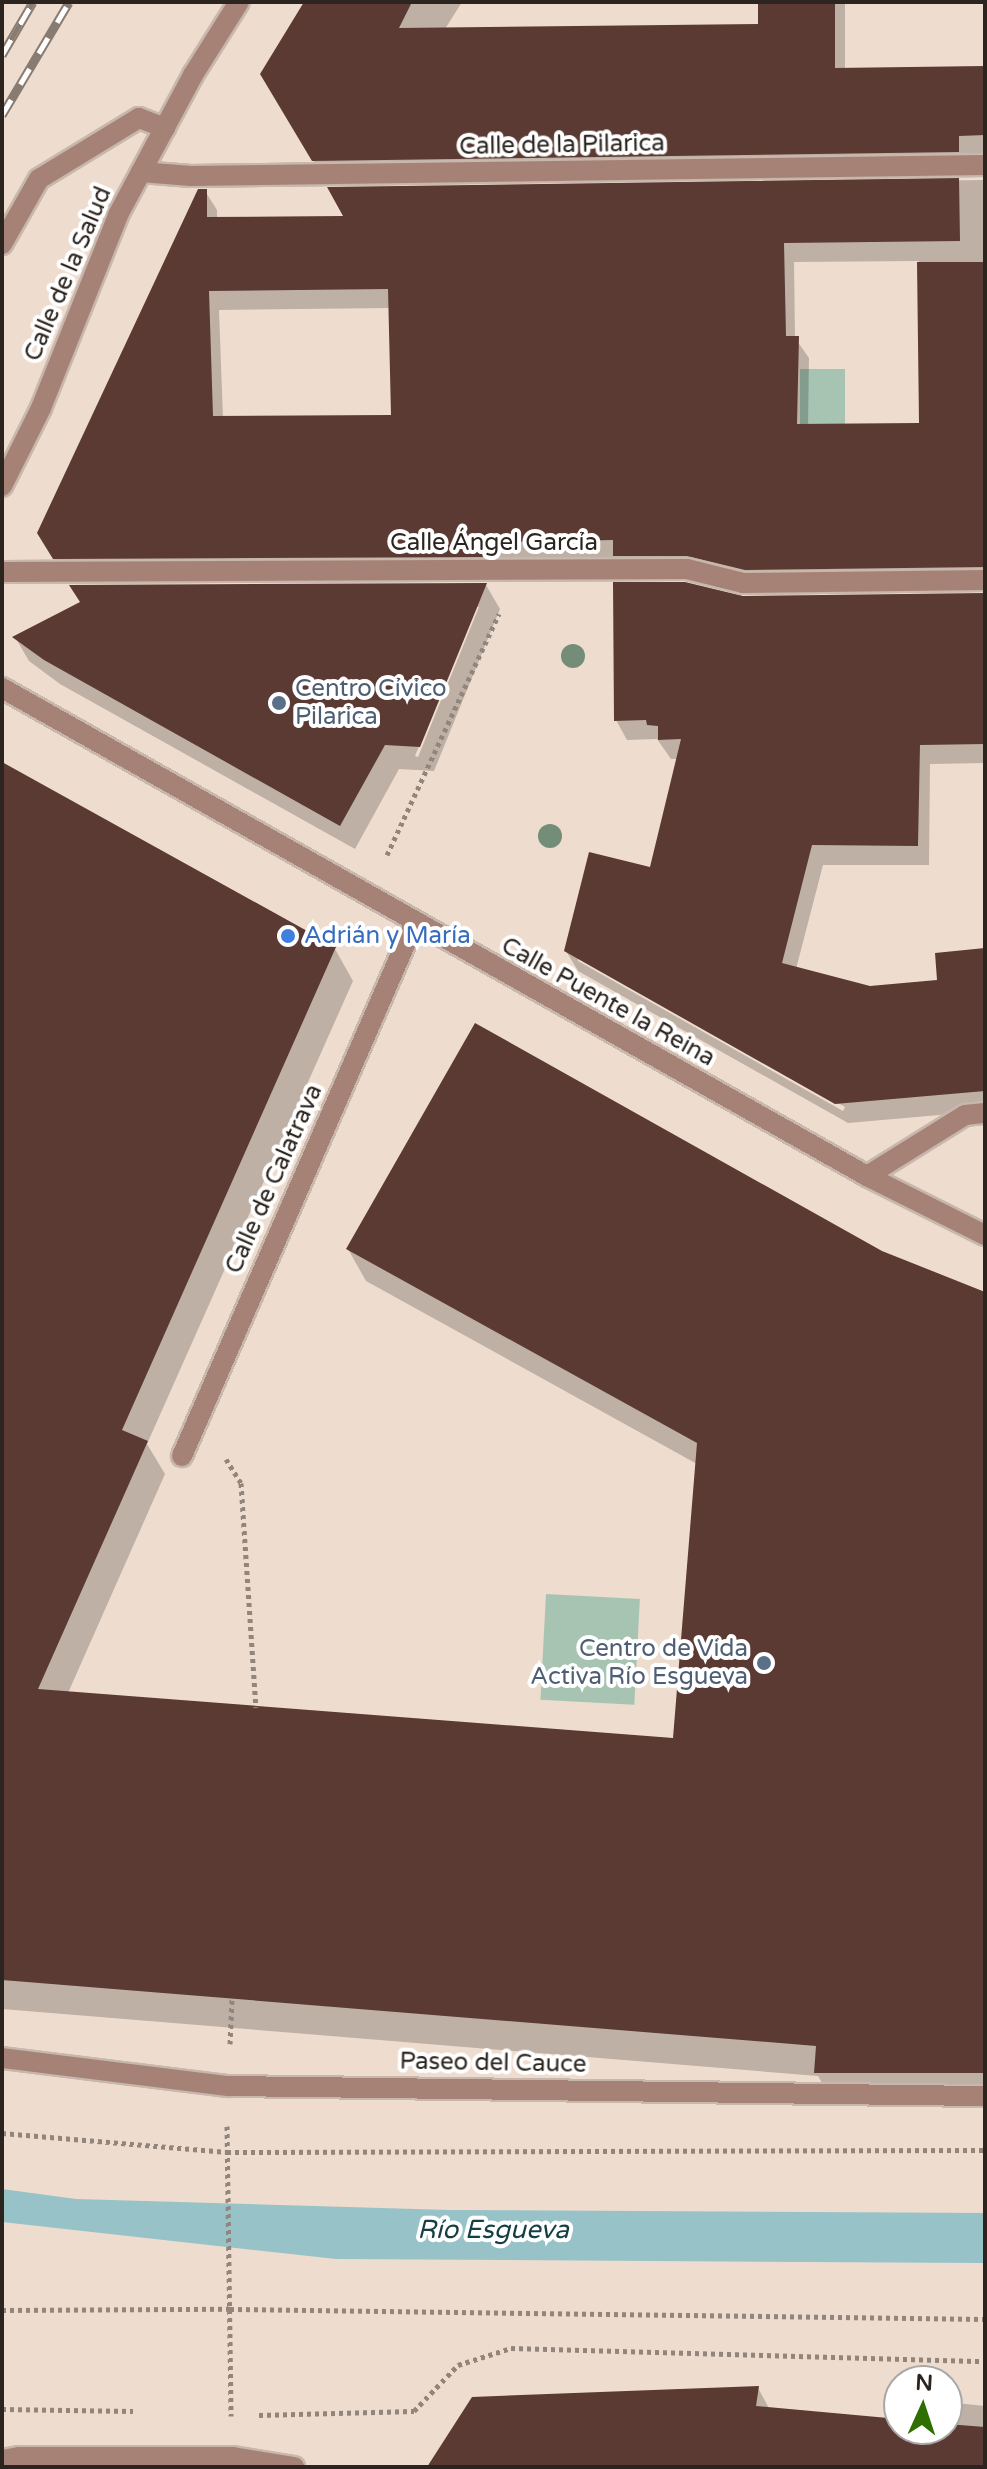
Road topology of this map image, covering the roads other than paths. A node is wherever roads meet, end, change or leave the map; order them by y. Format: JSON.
{"nodes":[{"id":1,"x":239,"y":2,"type":"edge"},
{"id":2,"x":165,"y":128,"type":"junction"},
{"id":3,"x":985,"y":165,"type":"edge"},
{"id":4,"x":141,"y":172,"type":"junction"},
{"id":5,"x":2,"y":244,"type":"edge"},
{"id":6,"x":2,"y":486,"type":"edge"},
{"id":7,"x":2,"y":572,"type":"edge"},
{"id":8,"x":985,"y":580,"type":"edge"},
{"id":9,"x":2,"y":688,"type":"edge"},
{"id":10,"x":414,"y":924,"type":"junction"},
{"id":11,"x":985,"y":1113,"type":"edge"},
{"id":12,"x":867,"y":1176,"type":"junction"},
{"id":13,"x":985,"y":1235,"type":"edge"},
{"id":14,"x":182,"y":1456,"type":"dead end"},
{"id":15,"x":2,"y":2058,"type":"edge"},
{"id":16,"x":985,"y":2096,"type":"edge"},
{"id":17,"x":2,"y":2460,"type":"edge"},
{"id":18,"x":294,"y":2467,"type":"edge"}],
"edges":[{"from":1,"to":2,"type":"street","name":"Calle de la Salud"},
{"from":2,"to":4,"type":"street","name":"Calle de la Salud"},
{"from":2,"to":5,"type":"street","name":"Calle de la Salud"},
{"from":3,"to":4,"type":"street","name":"Calle de la Pilarica"},
{"from":4,"to":6,"type":"street","name":"Calle de la Salud"},
{"from":7,"to":8,"type":"street","name":"Calle Ángel García"},
{"from":9,"to":10,"type":"street","name":"Calle Puente la Reina"},
{"from":10,"to":12,"type":"street","name":"Calle Puente la Reina"},
{"from":10,"to":14,"type":"street","name":"Calle de Calatrava"},
{"from":11,"to":12,"type":"street"},
{"from":12,"to":13,"type":"street","name":"Calle Puente la Reina"},
{"from":15,"to":16,"type":"street","name":"Paseo del Cauce"},
{"from":17,"to":18,"type":"street"}]}
